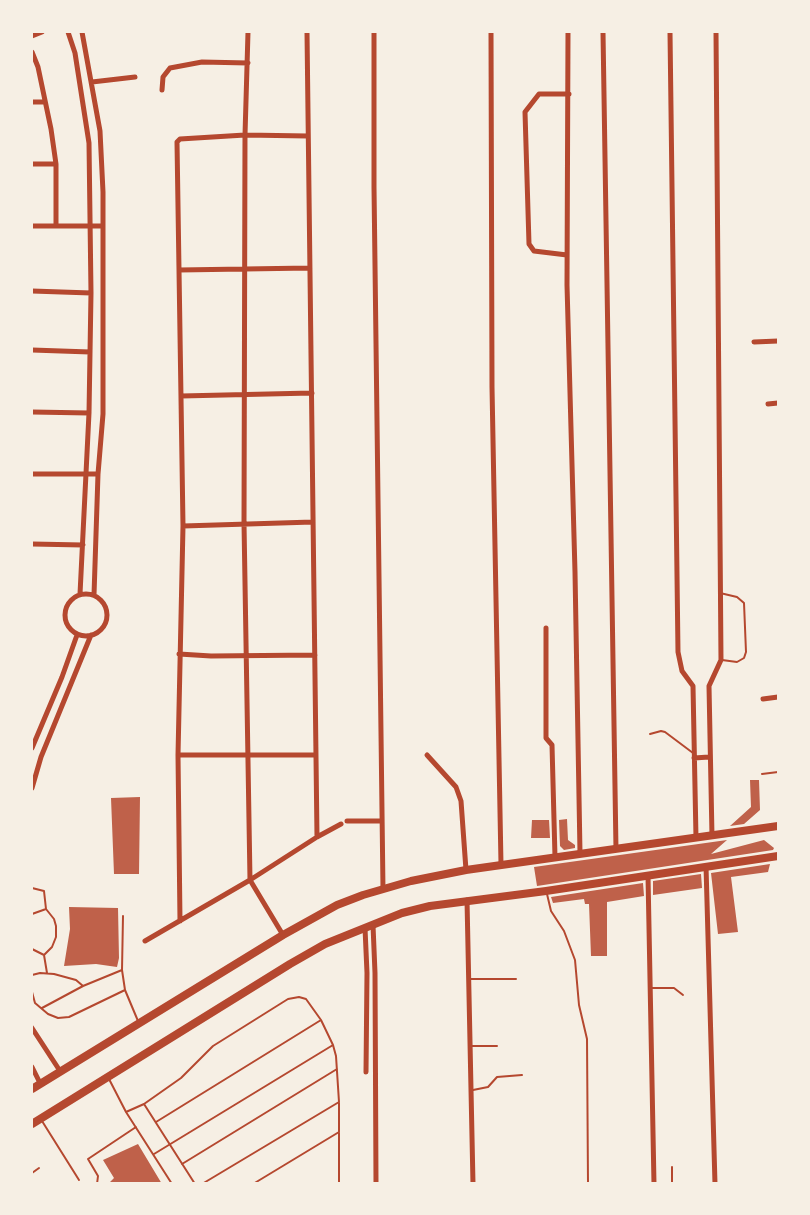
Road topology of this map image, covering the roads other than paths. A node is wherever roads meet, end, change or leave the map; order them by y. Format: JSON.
{"nodes":[{"id":1,"x":42,"y":32,"type":"edge"},
{"id":2,"x":68,"y":32,"type":"edge"},
{"id":3,"x":81,"y":32,"type":"edge"},
{"id":4,"x":248,"y":32,"type":"edge"},
{"id":5,"x":307,"y":32,"type":"edge"},
{"id":6,"x":374,"y":32,"type":"edge"},
{"id":7,"x":491,"y":32,"type":"edge"},
{"id":8,"x":568,"y":32,"type":"edge"},
{"id":9,"x":603,"y":32,"type":"edge"},
{"id":10,"x":670,"y":32,"type":"edge"},
{"id":11,"x":716,"y":32,"type":"edge"},
{"id":12,"x":32,"y":36,"type":"edge"},
{"id":13,"x":32,"y":52,"type":"edge"},
{"id":14,"x":248,"y":63,"type":"junction"},
{"id":15,"x":135,"y":77,"type":"dead end"},
{"id":16,"x":92,"y":82,"type":"junction"},
{"id":17,"x":162,"y":90,"type":"dead end"},
{"id":18,"x":569,"y":94,"type":"junction"},
{"id":19,"x":32,"y":102,"type":"edge"},
{"id":20,"x":45,"y":102,"type":"junction"},
{"id":21,"x":245,"y":135,"type":"junction"},
{"id":22,"x":308,"y":136,"type":"junction"},
{"id":23,"x":32,"y":164,"type":"edge"},
{"id":24,"x":56,"y":164,"type":"junction"},
{"id":25,"x":32,"y":226,"type":"edge"},
{"id":26,"x":56,"y":226,"type":"junction"},
{"id":27,"x":90,"y":226,"type":"junction"},
{"id":28,"x":102,"y":226,"type":"junction"},
{"id":29,"x":567,"y":255,"type":"junction"},
{"id":30,"x":245,"y":268,"type":"junction"},
{"id":31,"x":310,"y":268,"type":"junction"},
{"id":32,"x":179,"y":270,"type":"junction"},
{"id":33,"x":32,"y":291,"type":"edge"},
{"id":34,"x":91,"y":293,"type":"junction"},
{"id":35,"x":778,"y":341,"type":"edge"},
{"id":36,"x":754,"y":342,"type":"dead end"},
{"id":37,"x":32,"y":350,"type":"edge"},
{"id":38,"x":90,"y":352,"type":"junction"},
{"id":39,"x":312,"y":393,"type":"junction"},
{"id":40,"x":244,"y":395,"type":"junction"},
{"id":41,"x":181,"y":396,"type":"junction"},
{"id":42,"x":778,"y":403,"type":"edge"},
{"id":43,"x":768,"y":404,"type":"dead end"},
{"id":44,"x":32,"y":412,"type":"edge"},
{"id":45,"x":88,"y":413,"type":"junction"},
{"id":46,"x":32,"y":474,"type":"edge"},
{"id":47,"x":86,"y":474,"type":"junction"},
{"id":48,"x":98,"y":474,"type":"junction"},
{"id":49,"x":314,"y":522,"type":"junction"},
{"id":50,"x":244,"y":523,"type":"junction"},
{"id":51,"x":183,"y":526,"type":"junction"},
{"id":52,"x":32,"y":544,"type":"edge"},
{"id":53,"x":83,"y":545,"type":"junction"},
{"id":54,"x":720,"y":593,"type":"junction"},
{"id":55,"x":80,"y":594,"type":"junction"},
{"id":56,"x":94,"y":595,"type":"junction"},
{"id":57,"x":546,"y":628,"type":"dead end"},
{"id":58,"x":77,"y":635,"type":"junction"},
{"id":59,"x":92,"y":635,"type":"junction"},
{"id":60,"x":179,"y":654,"type":"junction"},
{"id":61,"x":315,"y":655,"type":"junction"},
{"id":62,"x":248,"y":656,"type":"junction"},
{"id":63,"x":721,"y":660,"type":"junction"},
{"id":64,"x":693,"y":686,"type":"junction"},
{"id":65,"x":709,"y":686,"type":"junction"},
{"id":66,"x":778,"y":697,"type":"edge"},
{"id":67,"x":763,"y":699,"type":"dead end"},
{"id":68,"x":44,"y":717,"type":"junction"},
{"id":69,"x":56,"y":722,"type":"junction"},
{"id":70,"x":650,"y":734,"type":"dead end"},
{"id":71,"x":32,"y":748,"type":"edge"},
{"id":72,"x":178,"y":755,"type":"junction"},
{"id":73,"x":247,"y":755,"type":"junction"},
{"id":74,"x":427,"y":755,"type":"dead end"},
{"id":75,"x":694,"y":755,"type":"junction"},
{"id":76,"x":315,"y":756,"type":"junction"},
{"id":77,"x":709,"y":757,"type":"junction"},
{"id":78,"x":778,"y":772,"type":"edge"},
{"id":79,"x":762,"y":774,"type":"dead end"},
{"id":80,"x":32,"y":788,"type":"edge"},
{"id":81,"x":381,"y":821,"type":"junction"},
{"id":82,"x":778,"y":826,"type":"edge"},
{"id":83,"x":712,"y":836,"type":"junction"},
{"id":84,"x":317,"y":837,"type":"junction"},
{"id":85,"x":696,"y":838,"type":"junction"},
{"id":86,"x":616,"y":849,"type":"junction"},
{"id":87,"x":580,"y":853,"type":"junction"},
{"id":88,"x":778,"y":856,"type":"edge"},
{"id":89,"x":555,"y":857,"type":"junction"},
{"id":90,"x":501,"y":864,"type":"junction"},
{"id":91,"x":706,"y":867,"type":"junction"},
{"id":92,"x":466,"y":870,"type":"junction"},
{"id":93,"x":648,"y":876,"type":"junction"},
{"id":94,"x":250,"y":880,"type":"junction"},
{"id":95,"x":32,"y":888,"type":"edge"},
{"id":96,"x":383,"y":888,"type":"junction"},
{"id":97,"x":546,"y":891,"type":"junction"},
{"id":98,"x":467,"y":900,"type":"junction"},
{"id":99,"x":46,"y":909,"type":"junction"},
{"id":100,"x":32,"y":914,"type":"edge"},
{"id":101,"x":123,"y":916,"type":"dead end"},
{"id":102,"x":180,"y":921,"type":"junction"},
{"id":103,"x":369,"y":926,"type":"junction"},
{"id":104,"x":283,"y":935,"type":"junction"},
{"id":105,"x":145,"y":940,"type":"dead end"},
{"id":106,"x":32,"y":949,"type":"edge"},
{"id":107,"x":44,"y":955,"type":"junction"},
{"id":108,"x":122,"y":970,"type":"junction"},
{"id":109,"x":47,"y":973,"type":"junction"},
{"id":110,"x":375,"y":973,"type":"junction"},
{"id":111,"x":367,"y":974,"type":"junction"},
{"id":112,"x":32,"y":975,"type":"edge"},
{"id":113,"x":467,"y":979,"type":"junction"},
{"id":114,"x":516,"y":979,"type":"dead end"},
{"id":115,"x":83,"y":986,"type":"junction"},
{"id":116,"x":651,"y":988,"type":"junction"},
{"id":117,"x":125,"y":990,"type":"junction"},
{"id":118,"x":32,"y":992,"type":"edge"},
{"id":119,"x":683,"y":995,"type":"dead end"},
{"id":120,"x":42,"y":1008,"type":"junction"},
{"id":121,"x":321,"y":1020,"type":"junction"},
{"id":122,"x":138,"y":1022,"type":"junction"},
{"id":123,"x":32,"y":1028,"type":"edge"},
{"id":124,"x":333,"y":1045,"type":"junction"},
{"id":125,"x":469,"y":1046,"type":"junction"},
{"id":126,"x":497,"y":1046,"type":"dead end"},
{"id":127,"x":32,"y":1067,"type":"edge"},
{"id":128,"x":337,"y":1069,"type":"junction"},
{"id":129,"x":60,"y":1071,"type":"junction"},
{"id":130,"x":366,"y":1072,"type":"dead end"},
{"id":131,"x":522,"y":1075,"type":"dead end"},
{"id":132,"x":107,"y":1077,"type":"junction"},
{"id":133,"x":40,"y":1083,"type":"junction"},
{"id":134,"x":32,"y":1089,"type":"edge"},
{"id":135,"x":470,"y":1090,"type":"junction"},
{"id":136,"x":339,"y":1102,"type":"junction"},
{"id":137,"x":144,"y":1104,"type":"junction"},
{"id":138,"x":126,"y":1112,"type":"junction"},
{"id":139,"x":41,"y":1118,"type":"junction"},
{"id":140,"x":156,"y":1122,"type":"junction"},
{"id":141,"x":32,"y":1124,"type":"edge"},
{"id":142,"x":136,"y":1127,"type":"junction"},
{"id":143,"x":339,"y":1132,"type":"junction"},
{"id":144,"x":170,"y":1145,"type":"junction"},
{"id":145,"x":154,"y":1154,"type":"junction"},
{"id":146,"x":182,"y":1164,"type":"junction"},
{"id":147,"x":672,"y":1167,"type":"dead end"},
{"id":148,"x":39,"y":1168,"type":"dead end"},
{"id":149,"x":32,"y":1173,"type":"edge"},
{"id":150,"x":80,"y":1180,"type":"dead end"},
{"id":151,"x":339,"y":1183,"type":"edge"},
{"id":152,"x":96,"y":1184,"type":"edge"},
{"id":153,"x":172,"y":1184,"type":"edge"},
{"id":154,"x":195,"y":1184,"type":"edge"},
{"id":155,"x":202,"y":1184,"type":"edge"},
{"id":156,"x":253,"y":1184,"type":"edge"},
{"id":157,"x":376,"y":1184,"type":"edge"},
{"id":158,"x":473,"y":1184,"type":"edge"},
{"id":159,"x":588,"y":1184,"type":"edge"},
{"id":160,"x":654,"y":1184,"type":"edge"},
{"id":161,"x":672,"y":1184,"type":"edge"},
{"id":162,"x":715,"y":1184,"type":"edge"}],
"edges":[{"from":1,"to":12,"type":"street"},
{"from":2,"to":27,"type":"street"},
{"from":3,"to":16,"type":"street"},
{"from":4,"to":14,"type":"street"},
{"from":5,"to":22,"type":"street"},
{"from":6,"to":81,"type":"street"},
{"from":7,"to":90,"type":"street"},
{"from":8,"to":18,"type":"street"},
{"from":9,"to":86,"type":"street"},
{"from":10,"to":64,"type":"street"},
{"from":11,"to":54,"type":"street"},
{"from":13,"to":20,"type":"street"},
{"from":14,"to":17,"type":"street"},
{"from":14,"to":21,"type":"street"},
{"from":15,"to":16,"type":"street"},
{"from":16,"to":28,"type":"street"},
{"from":18,"to":29,"type":"street"},
{"from":18,"to":29,"type":"street"},
{"from":19,"to":20,"type":"street"},
{"from":20,"to":24,"type":"street"},
{"from":21,"to":22,"type":"street"},
{"from":21,"to":30,"type":"street"},
{"from":21,"to":32,"type":"street"},
{"from":22,"to":31,"type":"street"},
{"from":23,"to":24,"type":"street"},
{"from":24,"to":26,"type":"street"},
{"from":25,"to":26,"type":"street"},
{"from":26,"to":27,"type":"street"},
{"from":27,"to":28,"type":"street"},
{"from":27,"to":34,"type":"street"},
{"from":28,"to":48,"type":"street"},
{"from":29,"to":87,"type":"street"},
{"from":30,"to":31,"type":"street"},
{"from":30,"to":32,"type":"street"},
{"from":30,"to":40,"type":"street"},
{"from":31,"to":39,"type":"street"},
{"from":32,"to":41,"type":"street"},
{"from":33,"to":34,"type":"street"},
{"from":34,"to":38,"type":"street"},
{"from":35,"to":36,"type":"street"},
{"from":37,"to":38,"type":"street"},
{"from":38,"to":45,"type":"street"},
{"from":39,"to":40,"type":"street"},
{"from":39,"to":49,"type":"street"},
{"from":40,"to":41,"type":"street"},
{"from":40,"to":50,"type":"street"},
{"from":41,"to":51,"type":"street"},
{"from":42,"to":43,"type":"street"},
{"from":44,"to":45,"type":"street"},
{"from":45,"to":47,"type":"street"},
{"from":46,"to":47,"type":"street"},
{"from":47,"to":48,"type":"street"},
{"from":47,"to":53,"type":"street"},
{"from":48,"to":56,"type":"street"},
{"from":49,"to":50,"type":"street"},
{"from":49,"to":61,"type":"street"},
{"from":50,"to":51,"type":"street"},
{"from":50,"to":62,"type":"street"},
{"from":51,"to":60,"type":"street"},
{"from":52,"to":53,"type":"street"},
{"from":53,"to":55,"type":"street"},
{"from":54,"to":63,"type":"street"},
{"from":54,"to":63,"type":"lane"},
{"from":55,"to":56,"type":"street"},
{"from":55,"to":58,"type":"street"},
{"from":56,"to":59,"type":"street"},
{"from":57,"to":89,"type":"street"},
{"from":58,"to":59,"type":"street"},
{"from":58,"to":68,"type":"street"},
{"from":59,"to":69,"type":"street"},
{"from":60,"to":62,"type":"street"},
{"from":60,"to":72,"type":"street"},
{"from":61,"to":62,"type":"street"},
{"from":61,"to":76,"type":"street"},
{"from":62,"to":73,"type":"street"},
{"from":63,"to":65,"type":"street"},
{"from":64,"to":65,"type":"street"},
{"from":64,"to":75,"type":"street"},
{"from":65,"to":77,"type":"street"},
{"from":66,"to":67,"type":"street"},
{"from":68,"to":69,"type":"street"},
{"from":68,"to":71,"type":"street"},
{"from":69,"to":80,"type":"street"},
{"from":70,"to":75,"type":"lane"},
{"from":72,"to":73,"type":"street"},
{"from":72,"to":102,"type":"street"},
{"from":73,"to":76,"type":"street"},
{"from":73,"to":94,"type":"street"},
{"from":74,"to":92,"type":"street"},
{"from":75,"to":77,"type":"street"},
{"from":75,"to":85,"type":"street"},
{"from":76,"to":84,"type":"street"},
{"from":77,"to":83,"type":"street"},
{"from":78,"to":79,"type":"lane"},
{"from":81,"to":84,"type":"street"},
{"from":81,"to":96,"type":"street"},
{"from":82,"to":83,"type":"main road"},
{"from":83,"to":85,"type":"main road"},
{"from":84,"to":94,"type":"street"},
{"from":85,"to":86,"type":"main road"},
{"from":86,"to":87,"type":"main road"},
{"from":87,"to":89,"type":"main road"},
{"from":88,"to":91,"type":"main road"},
{"from":89,"to":90,"type":"main road"},
{"from":90,"to":92,"type":"main road"},
{"from":91,"to":93,"type":"main road"},
{"from":91,"to":162,"type":"street"},
{"from":92,"to":96,"type":"main road"},
{"from":93,"to":97,"type":"main road"},
{"from":93,"to":116,"type":"street"},
{"from":94,"to":102,"type":"street"},
{"from":94,"to":104,"type":"street"},
{"from":95,"to":99,"type":"lane"},
{"from":96,"to":104,"type":"main road"},
{"from":97,"to":98,"type":"main road"},
{"from":97,"to":159,"type":"lane"},
{"from":98,"to":103,"type":"main road"},
{"from":98,"to":113,"type":"street"},
{"from":99,"to":100,"type":"lane"},
{"from":99,"to":107,"type":"lane"},
{"from":101,"to":108,"type":"lane"},
{"from":102,"to":105,"type":"street"},
{"from":103,"to":110,"type":"street"},
{"from":103,"to":111,"type":"street"},
{"from":103,"to":132,"type":"main road"},
{"from":104,"to":122,"type":"main road"},
{"from":106,"to":107,"type":"lane"},
{"from":107,"to":109,"type":"lane"},
{"from":108,"to":115,"type":"lane"},
{"from":108,"to":117,"type":"lane"},
{"from":109,"to":112,"type":"lane"},
{"from":109,"to":115,"type":"lane"},
{"from":110,"to":111,"type":"street"},
{"from":110,"to":157,"type":"street"},
{"from":111,"to":130,"type":"street"},
{"from":113,"to":114,"type":"lane"},
{"from":113,"to":125,"type":"street"},
{"from":115,"to":120,"type":"lane"},
{"from":116,"to":119,"type":"lane"},
{"from":116,"to":160,"type":"street"},
{"from":117,"to":120,"type":"lane"},
{"from":117,"to":122,"type":"lane"},
{"from":118,"to":120,"type":"lane"},
{"from":121,"to":124,"type":"lane"},
{"from":121,"to":137,"type":"lane"},
{"from":121,"to":140,"type":"lane"},
{"from":122,"to":129,"type":"main road"},
{"from":123,"to":129,"type":"street"},
{"from":124,"to":128,"type":"lane"},
{"from":124,"to":144,"type":"lane"},
{"from":125,"to":126,"type":"lane"},
{"from":125,"to":135,"type":"street"},
{"from":127,"to":133,"type":"street"},
{"from":128,"to":136,"type":"lane"},
{"from":128,"to":146,"type":"lane"},
{"from":129,"to":133,"type":"main road"},
{"from":131,"to":135,"type":"lane"},
{"from":132,"to":138,"type":"lane"},
{"from":132,"to":139,"type":"main road"},
{"from":133,"to":134,"type":"main road"},
{"from":135,"to":158,"type":"street"},
{"from":136,"to":143,"type":"lane"},
{"from":136,"to":155,"type":"lane"},
{"from":137,"to":138,"type":"lane"},
{"from":137,"to":140,"type":"lane"},
{"from":138,"to":142,"type":"lane"},
{"from":139,"to":141,"type":"main road"},
{"from":139,"to":150,"type":"lane"},
{"from":140,"to":144,"type":"lane"},
{"from":142,"to":145,"type":"lane"},
{"from":142,"to":152,"type":"lane"},
{"from":143,"to":151,"type":"lane"},
{"from":143,"to":156,"type":"lane"},
{"from":144,"to":145,"type":"lane"},
{"from":144,"to":146,"type":"lane"},
{"from":145,"to":153,"type":"lane"},
{"from":146,"to":154,"type":"lane"},
{"from":147,"to":161,"type":"lane"},
{"from":148,"to":149,"type":"lane"}]}
